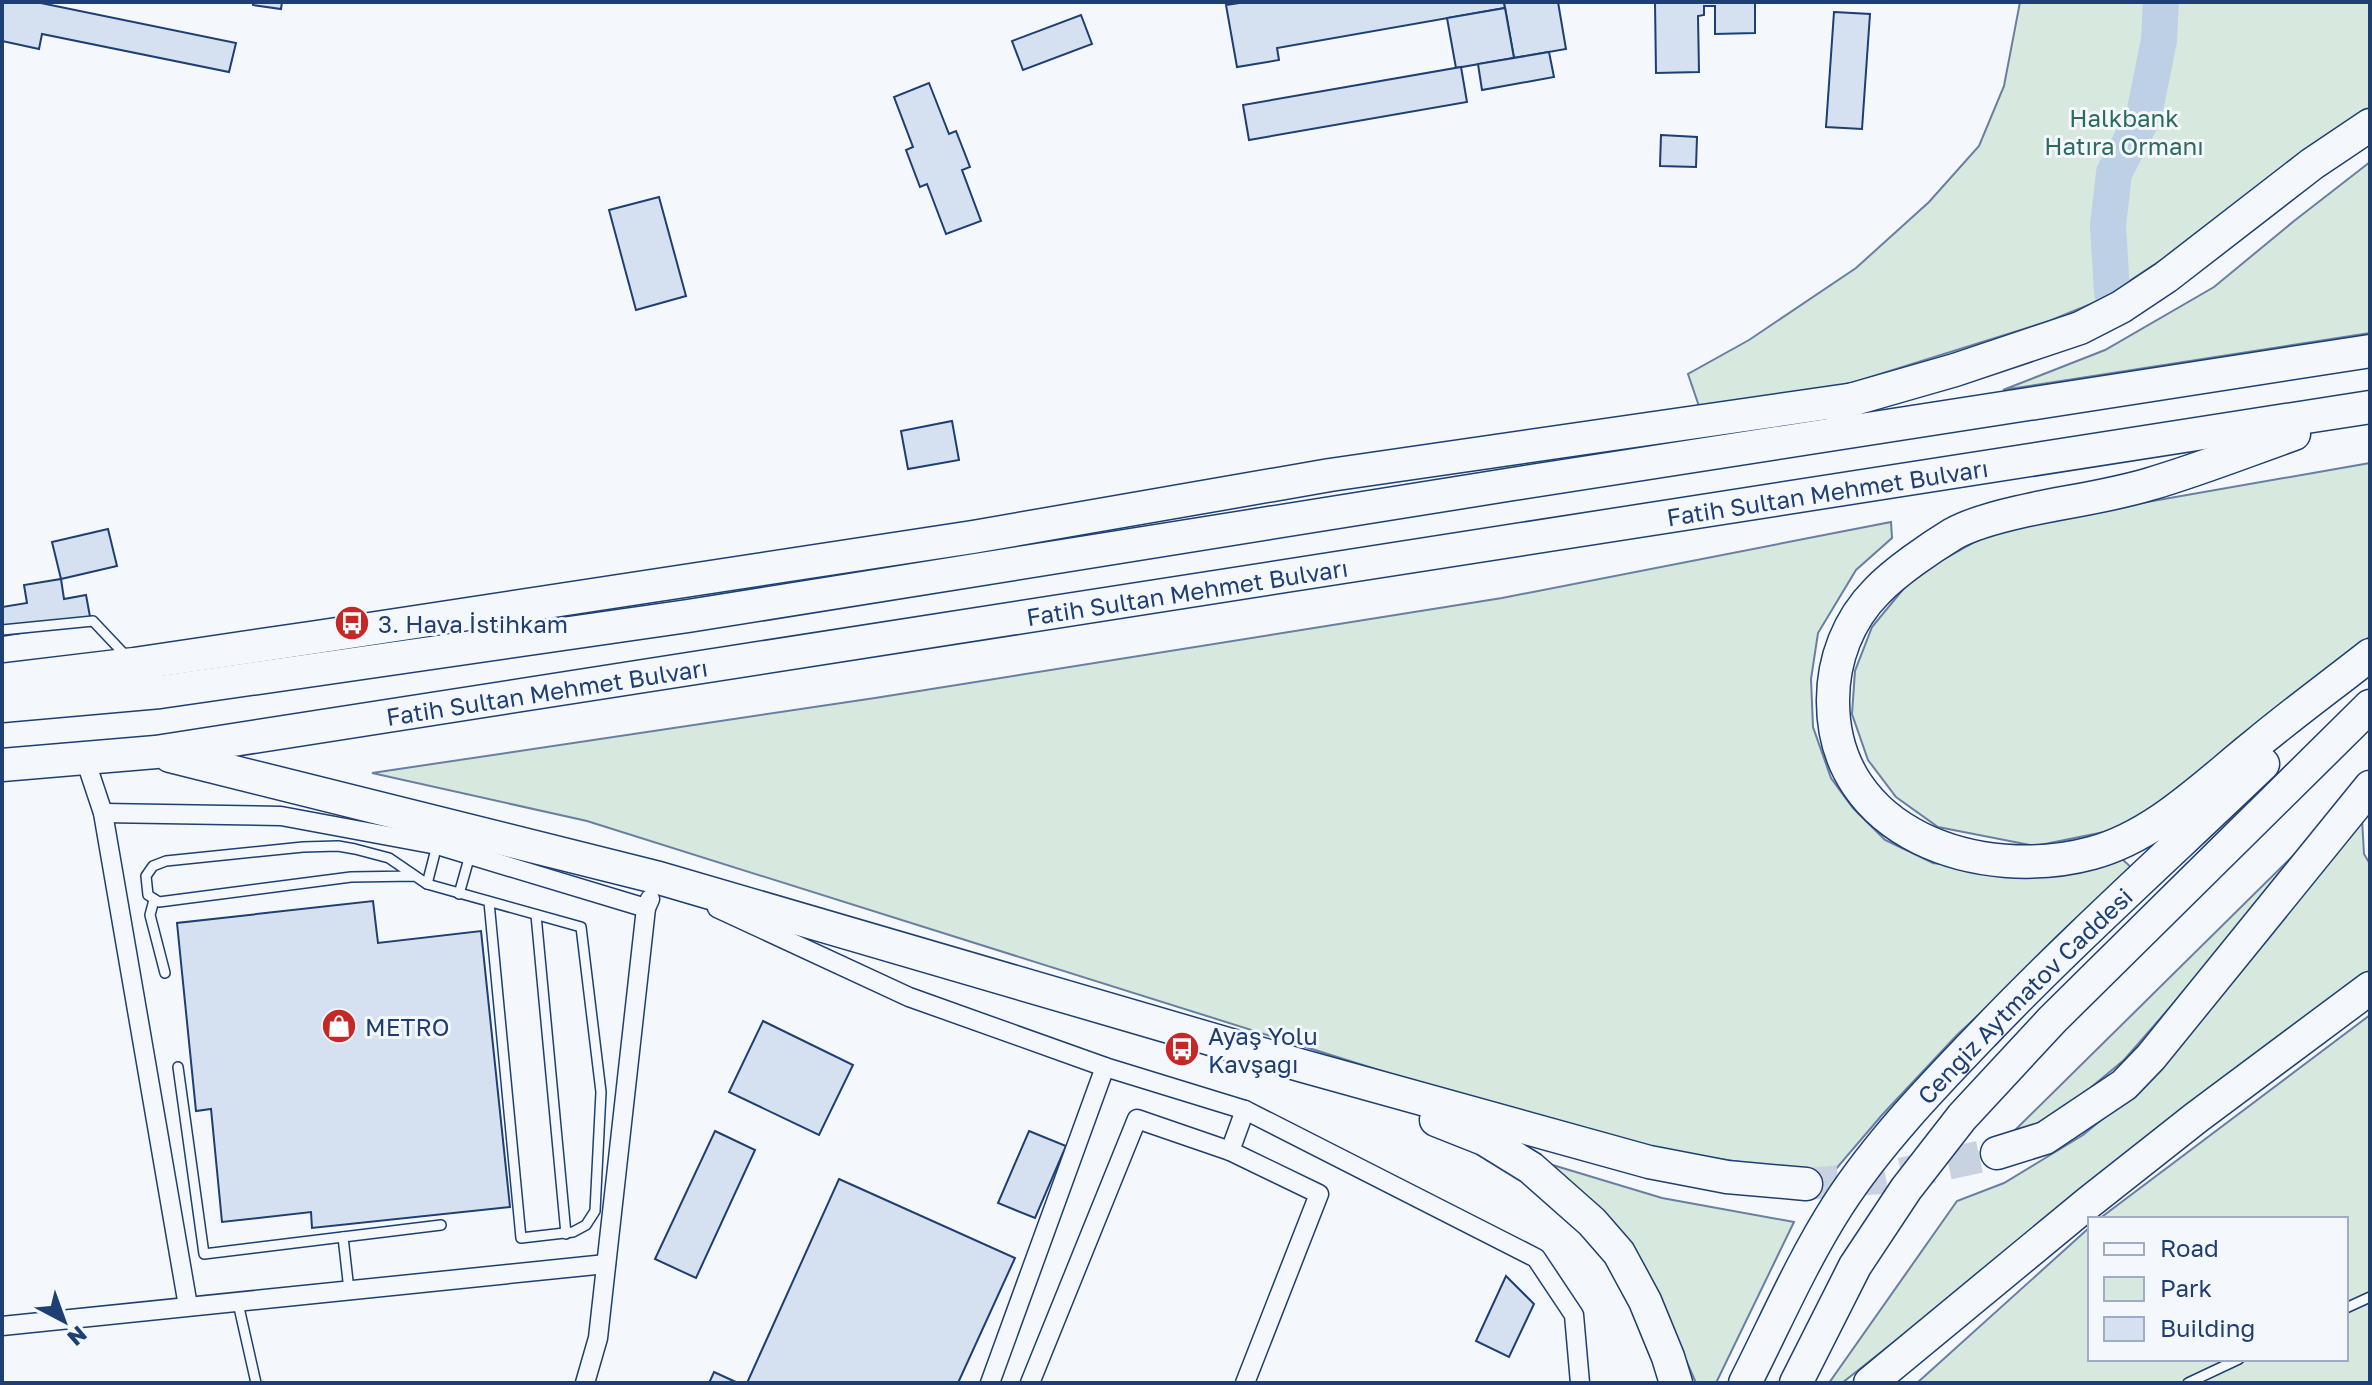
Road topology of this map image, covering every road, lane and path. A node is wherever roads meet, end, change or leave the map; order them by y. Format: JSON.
{"nodes":[{"id":1,"x":2370,"y":125,"type":"edge"},
{"id":2,"x":2370,"y":351,"type":"edge"},
{"id":3,"x":1855,"y":399,"type":"junction"},
{"id":4,"x":2370,"y":407,"type":"edge"},
{"id":5,"x":1513,"y":484,"type":"junction"},
{"id":6,"x":2,"y":630,"type":"edge"},
{"id":7,"x":2370,"y":655,"type":"edge"},
{"id":8,"x":2370,"y":662,"type":"edge"},
{"id":9,"x":147,"y":678,"type":"junction"},
{"id":10,"x":2,"y":680,"type":"edge"},
{"id":11,"x":2,"y":706,"type":"edge"},
{"id":12,"x":2370,"y":706,"type":"edge"},
{"id":13,"x":156,"y":752,"type":"junction"},
{"id":14,"x":85,"y":759,"type":"junction"},
{"id":15,"x":2,"y":765,"type":"edge"},
{"id":16,"x":2370,"y":787,"type":"edge"},
{"id":17,"x":103,"y":813,"type":"junction"},
{"id":18,"x":437,"y":845,"type":"junction"},
{"id":19,"x":470,"y":854,"type":"junction"},
{"id":20,"x":415,"y":876,"type":"junction"},
{"id":21,"x":657,"y":882,"type":"junction"},
{"id":22,"x":427,"y":884,"type":"junction"},
{"id":23,"x":459,"y":894,"type":"junction"},
{"id":24,"x":154,"y":900,"type":"junction"},
{"id":25,"x":489,"y":902,"type":"junction"},
{"id":26,"x":646,"y":908,"type":"junction"},
{"id":27,"x":536,"y":915,"type":"junction"},
{"id":28,"x":165,"y":973,"type":"dead end"},
{"id":29,"x":2370,"y":988,"type":"edge"},
{"id":30,"x":1303,"y":1066,"type":"junction"},
{"id":31,"x":178,"y":1067,"type":"dead end"},
{"id":32,"x":1105,"y":1067,"type":"junction"},
{"id":33,"x":1245,"y":1110,"type":"junction"},
{"id":34,"x":1230,"y":1151,"type":"junction"},
{"id":35,"x":1997,"y":1153,"type":"tunnel mouth"},
{"id":36,"x":1806,"y":1184,"type":"tunnel mouth"},
{"id":37,"x":441,"y":1225,"type":"dead end"},
{"id":38,"x":566,"y":1234,"type":"junction"},
{"id":39,"x":343,"y":1237,"type":"junction"},
{"id":40,"x":606,"y":1264,"type":"junction"},
{"id":41,"x":349,"y":1290,"type":"junction"},
{"id":42,"x":2370,"y":1297,"type":"edge"},
{"id":43,"x":238,"y":1303,"type":"junction"},
{"id":44,"x":188,"y":1306,"type":"junction"},
{"id":45,"x":2348,"y":1307,"type":"edge"},
{"id":46,"x":2,"y":1326,"type":"edge"},
{"id":47,"x":2235,"y":1361,"type":"edge"},
{"id":48,"x":256,"y":1383,"type":"edge"},
{"id":49,"x":585,"y":1383,"type":"edge"},
{"id":50,"x":990,"y":1383,"type":"edge"},
{"id":51,"x":1030,"y":1383,"type":"edge"},
{"id":52,"x":1245,"y":1383,"type":"edge"},
{"id":53,"x":1580,"y":1383,"type":"edge"},
{"id":54,"x":1676,"y":1383,"type":"edge"},
{"id":55,"x":1745,"y":1383,"type":"edge"},
{"id":56,"x":1796,"y":1383,"type":"edge"},
{"id":57,"x":1870,"y":1383,"type":"edge"},
{"id":58,"x":2188,"y":1383,"type":"edge"}],
"edges":[{"from":1,"to":3,"type":"highway"},
{"from":2,"to":5,"type":"highway"},
{"from":3,"to":5,"type":"highway"},
{"from":3,"to":9,"type":"highway"},
{"from":4,"to":7,"type":"highway"},
{"from":4,"to":13,"type":"highway","name":"Fatih Sultan Mehmet Bulvarı"},
{"from":5,"to":9,"type":"highway"},
{"from":6,"to":9,"type":"lane"},
{"from":8,"to":55,"type":"highway","name":"Cengiz Aytmatov Caddesi"},
{"from":9,"to":10,"type":"highway"},
{"from":9,"to":11,"type":"highway"},
{"from":12,"to":56,"type":"highway","name":"Cengiz Aytmatov Caddesi"},
{"from":13,"to":14,"type":"highway","name":"Fatih Sultan Mehmet Bulvarı"},
{"from":13,"to":21,"type":"highway"},
{"from":14,"to":15,"type":"highway","name":"Fatih Sultan Mehmet Bulvarı"},
{"from":14,"to":17,"type":"street"},
{"from":16,"to":35,"type":"highway"},
{"from":17,"to":18,"type":"street"},
{"from":17,"to":44,"type":"street"},
{"from":18,"to":19,"type":"street"},
{"from":18,"to":22,"type":"lane"},
{"from":19,"to":23,"type":"lane"},
{"from":19,"to":26,"type":"street"},
{"from":20,"to":22,"type":"lane"},
{"from":20,"to":24,"type":"lane"},
{"from":20,"to":24,"type":"lane"},
{"from":21,"to":26,"type":"street"},
{"from":21,"to":30,"type":"highway"},
{"from":21,"to":32,"type":"street"},
{"from":22,"to":23,"type":"lane"},
{"from":23,"to":25,"type":"lane"},
{"from":24,"to":28,"type":"lane"},
{"from":25,"to":27,"type":"lane"},
{"from":25,"to":38,"type":"lane"},
{"from":26,"to":40,"type":"street"},
{"from":27,"to":38,"type":"lane"},
{"from":27,"to":38,"type":"lane"},
{"from":29,"to":57,"type":"highway"},
{"from":30,"to":36,"type":"highway"},
{"from":30,"to":54,"type":"highway"},
{"from":31,"to":39,"type":"lane"},
{"from":32,"to":33,"type":"street"},
{"from":32,"to":50,"type":"street"},
{"from":33,"to":34,"type":"street"},
{"from":33,"to":53,"type":"street"},
{"from":34,"to":51,"type":"street"},
{"from":34,"to":52,"type":"street"},
{"from":37,"to":39,"type":"lane"},
{"from":39,"to":41,"type":"lane"},
{"from":40,"to":41,"type":"street"},
{"from":40,"to":49,"type":"street"},
{"from":41,"to":43,"type":"street"},
{"from":42,"to":45,"type":"lane"},
{"from":43,"to":44,"type":"street"},
{"from":43,"to":48,"type":"lane"},
{"from":44,"to":46,"type":"street"},
{"from":47,"to":58,"type":"lane"}]}
